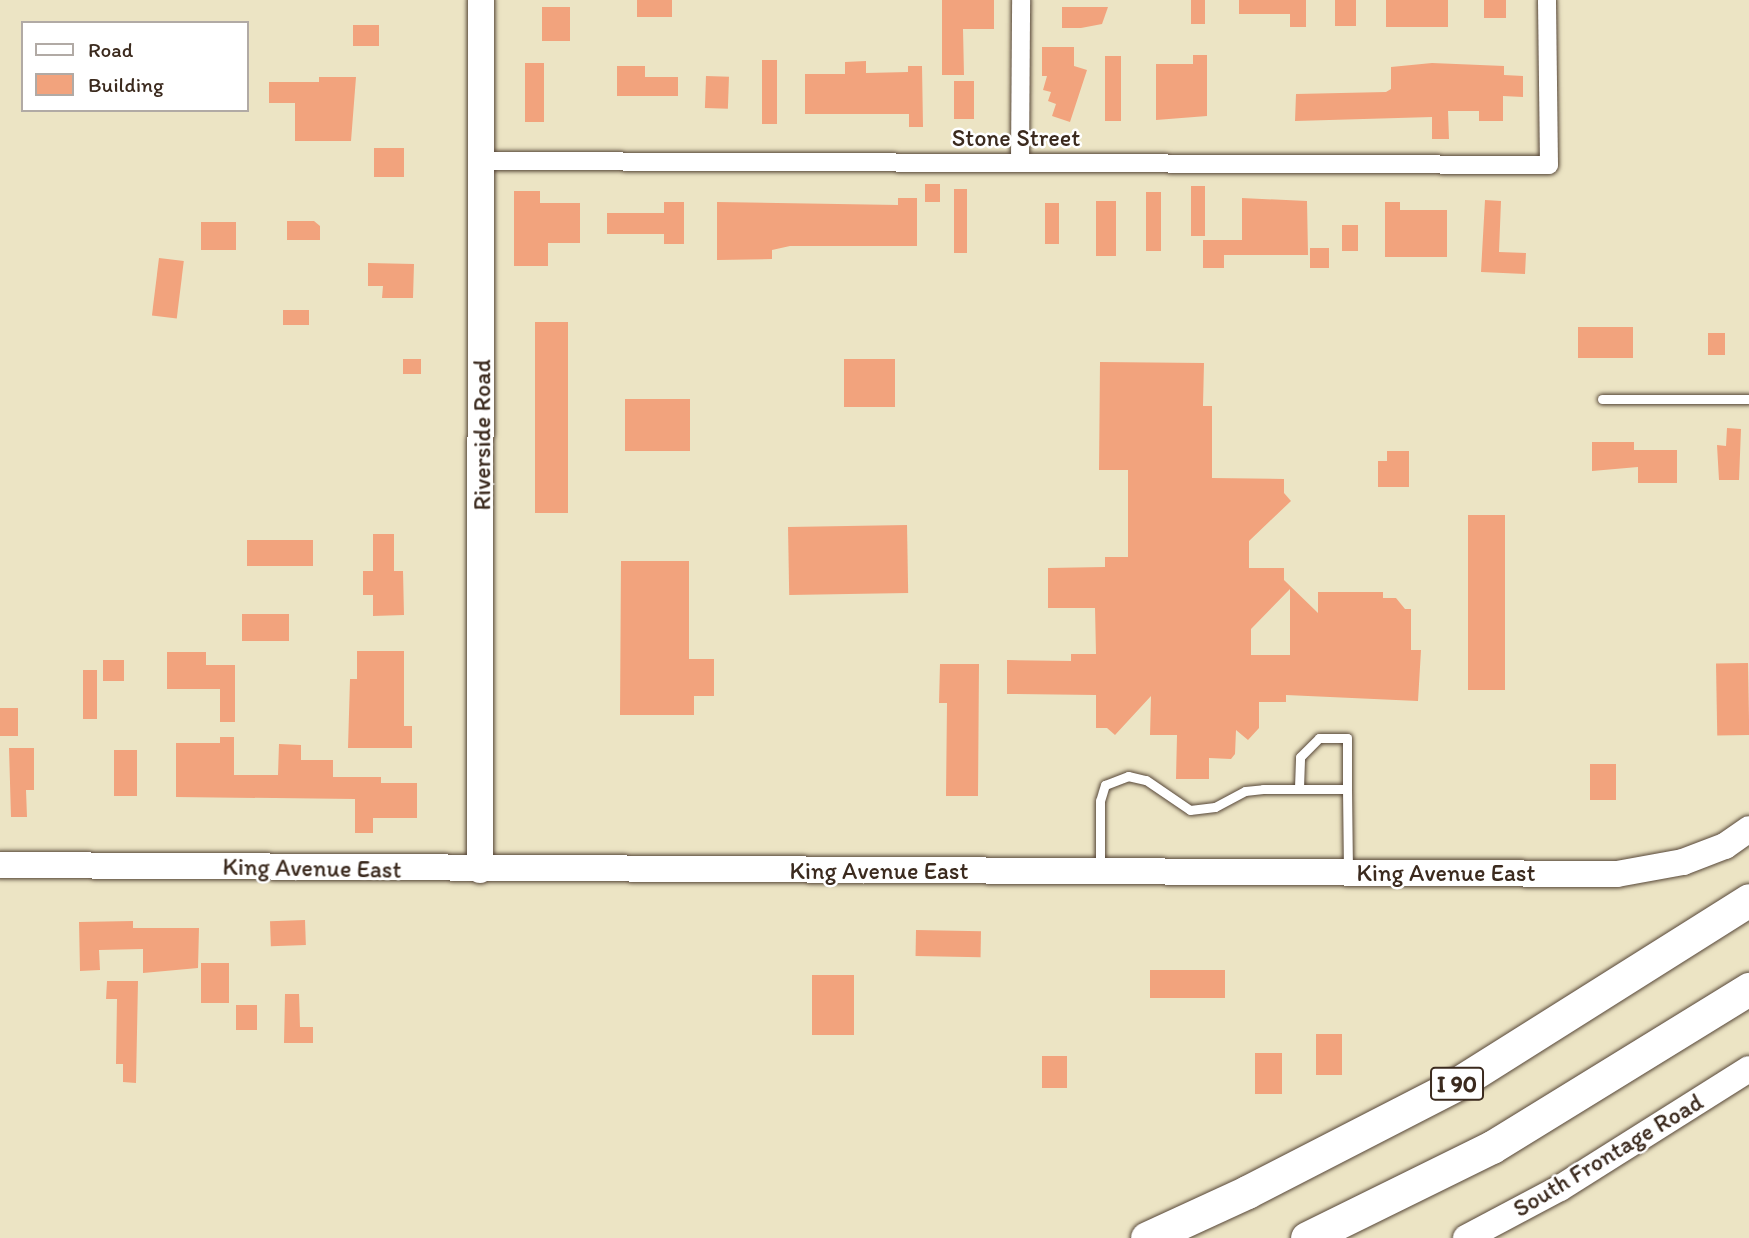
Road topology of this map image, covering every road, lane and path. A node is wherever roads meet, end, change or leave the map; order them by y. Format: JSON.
{"nodes":[{"id":1,"x":481,"y":0,"type":"edge"},
{"id":2,"x":1021,"y":0,"type":"edge"},
{"id":3,"x":1547,"y":0,"type":"edge"},
{"id":4,"x":483,"y":161,"type":"junction"},
{"id":5,"x":1020,"y":162,"type":"junction"},
{"id":6,"x":1602,"y":399,"type":"dead end"},
{"id":7,"x":1749,"y":399,"type":"edge"},
{"id":8,"x":1299,"y":788,"type":"junction"},
{"id":9,"x":1347,"y":789,"type":"junction"},
{"id":10,"x":1749,"y":829,"type":"edge"},
{"id":11,"x":0,"y":865,"type":"edge"},
{"id":12,"x":480,"y":870,"type":"junction"},
{"id":13,"x":1100,"y":872,"type":"junction"},
{"id":14,"x":1348,"y":873,"type":"junction"},
{"id":15,"x":1749,"y":900,"type":"edge"},
{"id":16,"x":1749,"y":989,"type":"edge"},
{"id":17,"x":1749,"y":1069,"type":"edge"},
{"id":18,"x":1147,"y":1238,"type":"edge"},
{"id":19,"x":1307,"y":1238,"type":"edge"},
{"id":20,"x":1466,"y":1238,"type":"edge"}],
"edges":[{"from":1,"to":4,"type":"main road","name":"Riverside Road"},
{"from":2,"to":5,"type":"street"},
{"from":3,"to":5,"type":"street","name":"Stone Street"},
{"from":4,"to":5,"type":"street","name":"Stone Street"},
{"from":4,"to":12,"type":"main road","name":"Riverside Road"},
{"from":6,"to":7,"type":"lane"},
{"from":8,"to":9,"type":"lane"},
{"from":8,"to":9,"type":"lane"},
{"from":8,"to":13,"type":"lane"},
{"from":9,"to":14,"type":"lane"},
{"from":10,"to":14,"type":"main road","name":"King Avenue East"},
{"from":11,"to":12,"type":"main road","name":"King Avenue East"},
{"from":12,"to":13,"type":"main road","name":"King Avenue East"},
{"from":13,"to":14,"type":"main road","name":"King Avenue East"},
{"from":15,"to":18,"type":"highway","number":"I 90"},
{"from":16,"to":19,"type":"highway"},
{"from":17,"to":20,"type":"main road","name":"South Frontage Road"}]}
